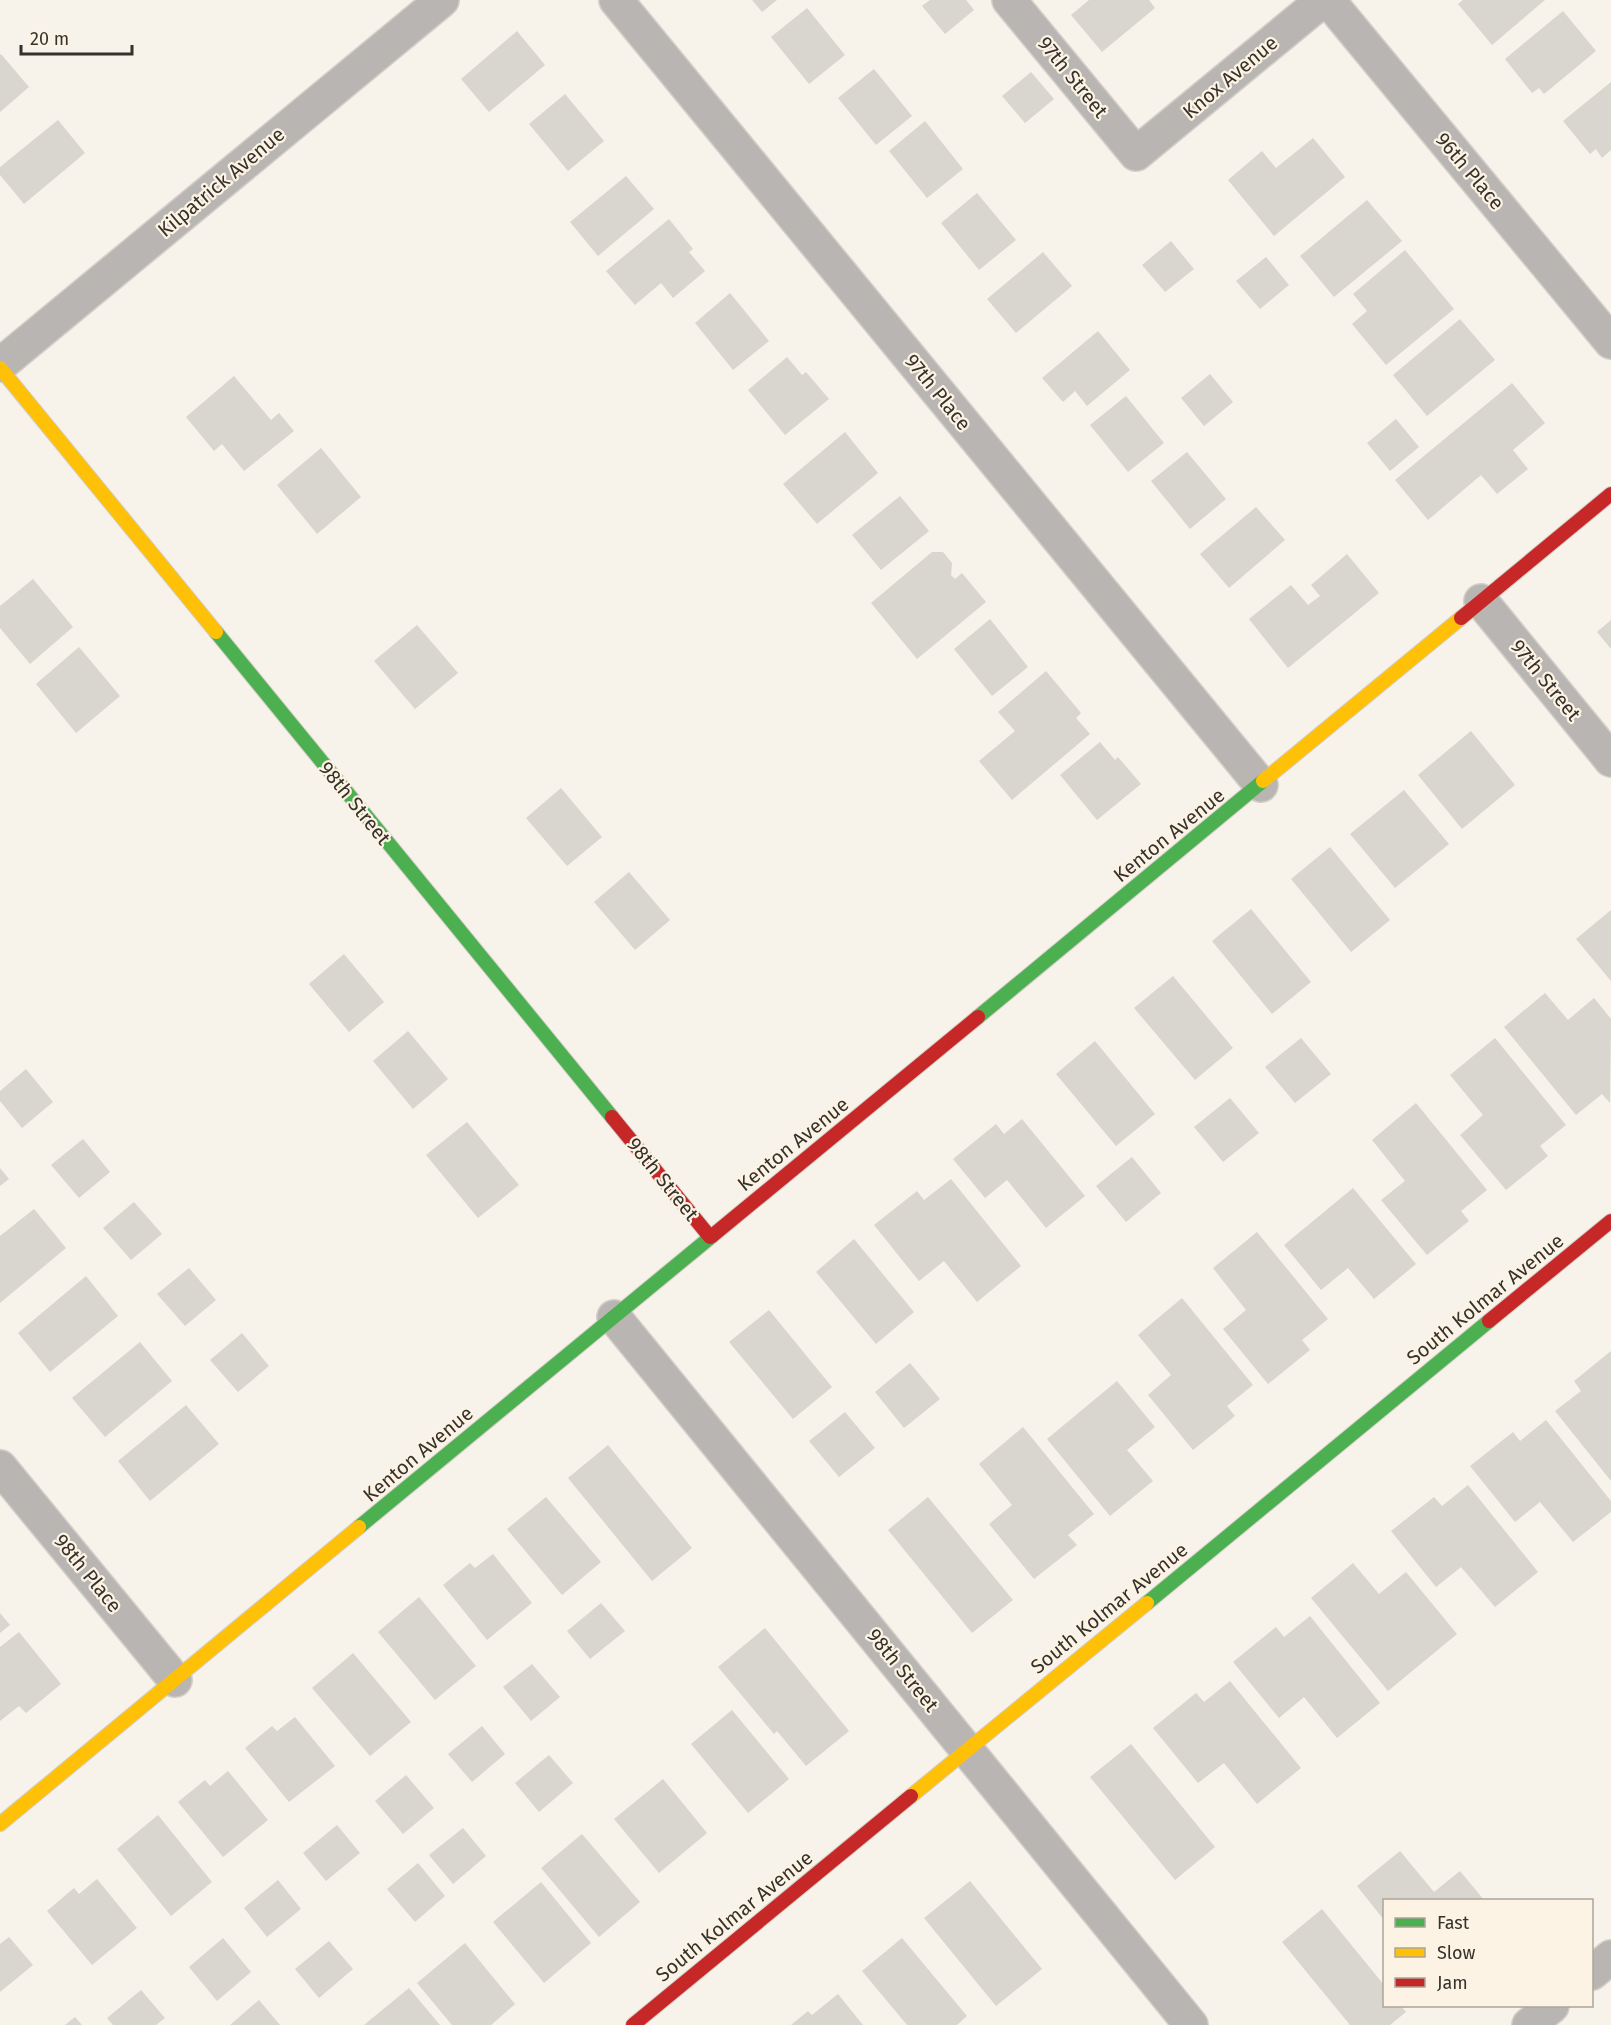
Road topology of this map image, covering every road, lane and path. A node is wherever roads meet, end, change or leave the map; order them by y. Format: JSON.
{"nodes":[{"id":1,"x":442,"y":0,"type":"edge"},
{"id":2,"x":616,"y":0,"type":"edge"},
{"id":3,"x":1009,"y":0,"type":"edge"},
{"id":4,"x":1326,"y":0,"type":"edge"},
{"id":5,"x":1136,"y":154,"type":"joint"},
{"id":6,"x":1611,"y":342,"type":"edge"},
{"id":7,"x":0,"y":367,"type":"edge"},
{"id":8,"x":1611,"y":494,"type":"edge"},
{"id":9,"x":1481,"y":601,"type":"junction"},
{"id":10,"x":1611,"y":760,"type":"edge"},
{"id":11,"x":1261,"y":785,"type":"junction"},
{"id":12,"x":1611,"y":1221,"type":"edge"},
{"id":13,"x":710,"y":1237,"type":"junction"},
{"id":14,"x":614,"y":1317,"type":"junction"},
{"id":15,"x":0,"y":1467,"type":"edge"},
{"id":16,"x":175,"y":1680,"type":"junction"},
{"id":17,"x":968,"y":1749,"type":"junction"},
{"id":18,"x":0,"y":1824,"type":"edge"},
{"id":19,"x":1611,"y":1957,"type":"edge"},
{"id":20,"x":1593,"y":1972,"type":"edge"},
{"id":21,"x":1551,"y":2007,"type":"edge"},
{"id":22,"x":633,"y":2025,"type":"edge"},
{"id":23,"x":1191,"y":2025,"type":"edge"},
{"id":24,"x":1529,"y":2025,"type":"edge"}],
"edges":[{"from":1,"to":7,"type":"street","name":"Kilpatrick Avenue"},
{"from":2,"to":11,"type":"street","name":"97th Place"},
{"from":3,"to":5,"type":"street","name":"97th Street"},
{"from":4,"to":5,"type":"street","name":"Knox Avenue"},
{"from":4,"to":6,"type":"street","name":"96th Place"},
{"from":7,"to":13,"type":"street","name":"98th Street"},
{"from":8,"to":9,"type":"street","name":"Kenton Avenue"},
{"from":9,"to":10,"type":"street","name":"97th Street"},
{"from":9,"to":11,"type":"street","name":"Kenton Avenue"},
{"from":11,"to":13,"type":"street","name":"Kenton Avenue"},
{"from":12,"to":17,"type":"street","name":"South Kolmar Avenue"},
{"from":13,"to":14,"type":"street","name":"Kenton Avenue"},
{"from":14,"to":16,"type":"street","name":"Kenton Avenue"},
{"from":14,"to":17,"type":"street","name":"98th Street"},
{"from":15,"to":16,"type":"street","name":"98th Place"},
{"from":16,"to":18,"type":"street","name":"Kenton Avenue"},
{"from":17,"to":22,"type":"street","name":"South Kolmar Avenue"},
{"from":17,"to":23,"type":"street","name":"98th Street"},
{"from":19,"to":20,"type":"street"},
{"from":21,"to":24,"type":"street"}]}
